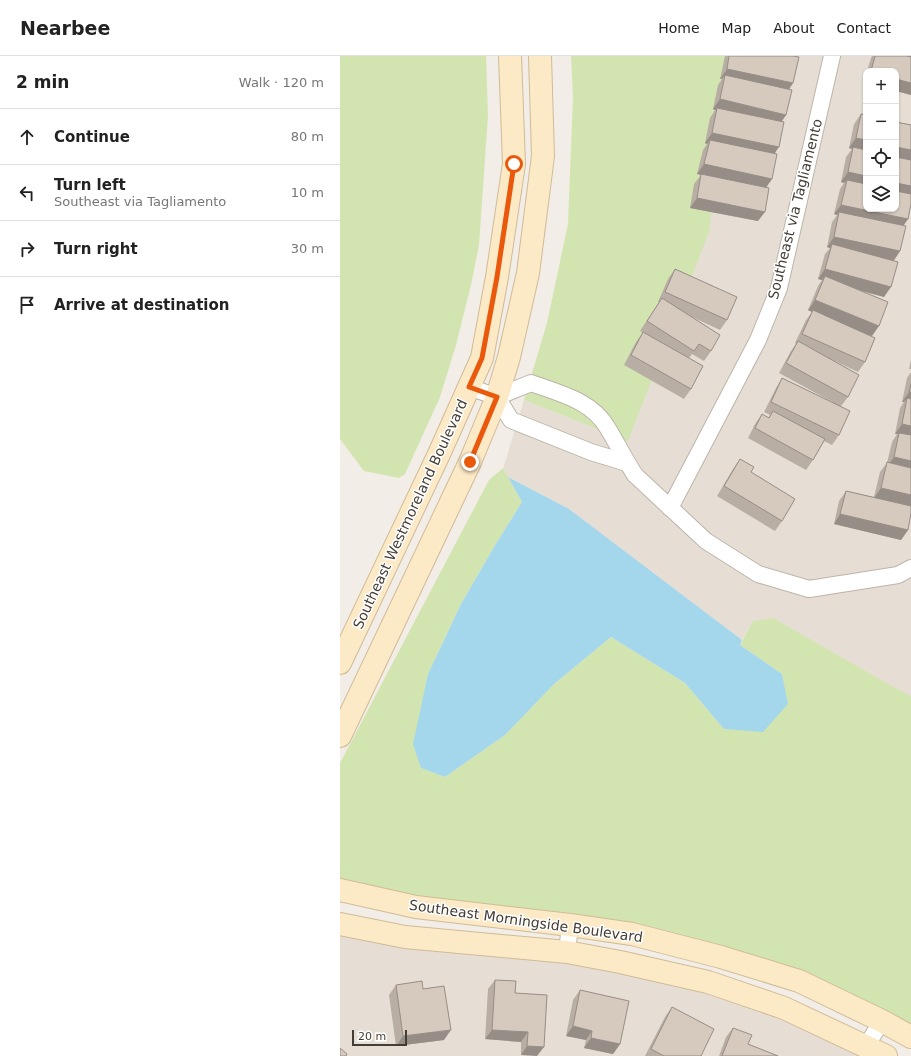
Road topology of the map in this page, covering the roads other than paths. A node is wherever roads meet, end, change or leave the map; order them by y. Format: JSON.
{"nodes":[{"id":1,"x":510,"y":56,"type":"edge"},
{"id":2,"x":540,"y":56,"type":"edge"},
{"id":3,"x":832,"y":56,"type":"edge"},
{"id":4,"x":469,"y":387,"type":"junction"},
{"id":5,"x":497,"y":397,"type":"junction"},
{"id":6,"x":627,"y":463,"type":"junction"},
{"id":7,"x":670,"y":508,"type":"junction"},
{"id":8,"x":911,"y":568,"type":"edge"},
{"id":9,"x":340,"y":663,"type":"edge"},
{"id":10,"x":340,"y":736,"type":"edge"},
{"id":11,"x":340,"y":890,"type":"edge"},
{"id":12,"x":340,"y":924,"type":"edge"},
{"id":13,"x":570,"y":925,"type":"junction"},
{"id":14,"x":567,"y":952,"type":"junction"},
{"id":15,"x":882,"y":1020,"type":"junction"},
{"id":16,"x":911,"y":1037,"type":"edge"},
{"id":17,"x":866,"y":1046,"type":"junction"},
{"id":18,"x":886,"y":1056,"type":"edge"}],
"edges":[{"from":1,"to":4,"type":"street","name":"Southeast Westmoreland Boulevard"},
{"from":2,"to":5,"type":"street"},
{"from":3,"to":7,"type":"street","name":"Southeast via Tagliamento"},
{"from":4,"to":5,"type":"street"},
{"from":4,"to":9,"type":"street","name":"Southeast Westmoreland Boulevard"},
{"from":5,"to":6,"type":"street"},
{"from":5,"to":6,"type":"street"},
{"from":5,"to":10,"type":"street"},
{"from":6,"to":7,"type":"street"},
{"from":7,"to":8,"type":"street"},
{"from":11,"to":13,"type":"street","name":"Southeast Morningside Boulevard"},
{"from":12,"to":14,"type":"street","name":"Southeast Morningside Boulevard"},
{"from":13,"to":14,"type":"street"},
{"from":13,"to":15,"type":"street","name":"Southeast Morningside Boulevard"},
{"from":14,"to":17,"type":"street","name":"Southeast Morningside Boulevard"},
{"from":15,"to":16,"type":"street","name":"Southeast Morningside Boulevard"},
{"from":15,"to":17,"type":"street"},
{"from":17,"to":18,"type":"street","name":"Southeast Morningside Boulevard"}]}
